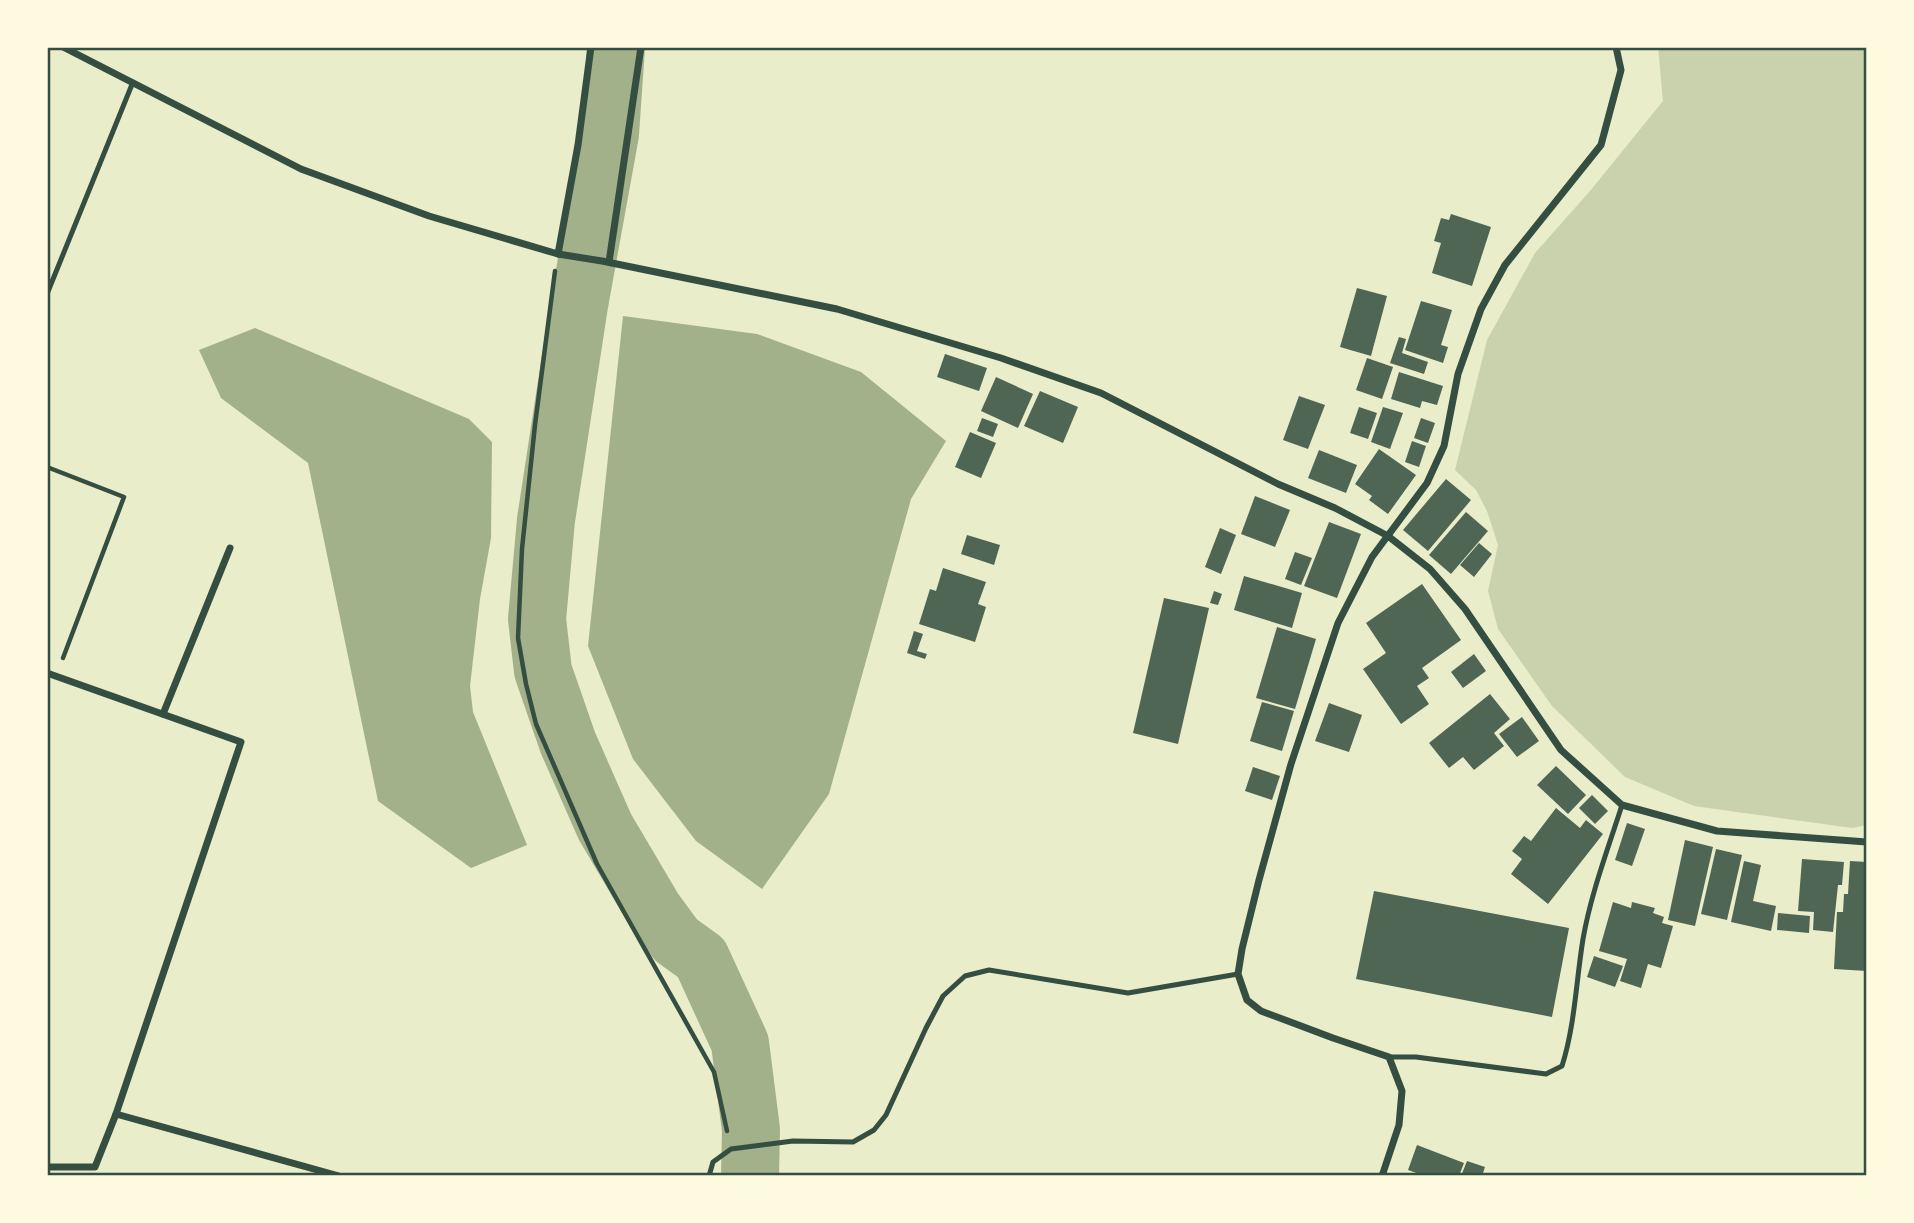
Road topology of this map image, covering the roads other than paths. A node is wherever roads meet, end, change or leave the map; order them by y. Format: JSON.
{"nodes":[{"id":1,"x":63,"y":47,"type":"edge"},
{"id":2,"x":591,"y":47,"type":"edge"},
{"id":3,"x":641,"y":47,"type":"edge"},
{"id":4,"x":1616,"y":47,"type":"edge"},
{"id":5,"x":133,"y":82,"type":"junction"},
{"id":6,"x":562,"y":254,"type":"junction"},
{"id":7,"x":605,"y":261,"type":"junction"},
{"id":8,"x":47,"y":294,"type":"edge"},
{"id":9,"x":1388,"y":536,"type":"junction"},
{"id":10,"x":230,"y":548,"type":"dead end"},
{"id":11,"x":47,"y":673,"type":"edge"},
{"id":12,"x":163,"y":714,"type":"junction"},
{"id":13,"x":1622,"y":805,"type":"junction"},
{"id":14,"x":1867,"y":842,"type":"edge"},
{"id":15,"x":1238,"y":974,"type":"junction"},
{"id":16,"x":1389,"y":1057,"type":"junction"},
{"id":17,"x":116,"y":1114,"type":"junction"},
{"id":18,"x":47,"y":1167,"type":"edge"},
{"id":19,"x":339,"y":1176,"type":"edge"},
{"id":20,"x":709,"y":1176,"type":"edge"},
{"id":21,"x":1382,"y":1176,"type":"edge"}],
"edges":[{"from":1,"to":5,"type":"street"},
{"from":2,"to":6,"type":"street"},
{"from":3,"to":7,"type":"street"},
{"from":4,"to":9,"type":"street"},
{"from":5,"to":6,"type":"street"},
{"from":5,"to":8,"type":"lane"},
{"from":6,"to":7,"type":"street"},
{"from":7,"to":9,"type":"street"},
{"from":9,"to":13,"type":"street"},
{"from":9,"to":15,"type":"street"},
{"from":10,"to":12,"type":"street"},
{"from":11,"to":12,"type":"street"},
{"from":12,"to":17,"type":"street"},
{"from":13,"to":14,"type":"street"},
{"from":13,"to":16,"type":"lane"},
{"from":15,"to":16,"type":"street"},
{"from":15,"to":20,"type":"lane"},
{"from":16,"to":21,"type":"street"},
{"from":17,"to":18,"type":"street"},
{"from":17,"to":19,"type":"street"}]}
